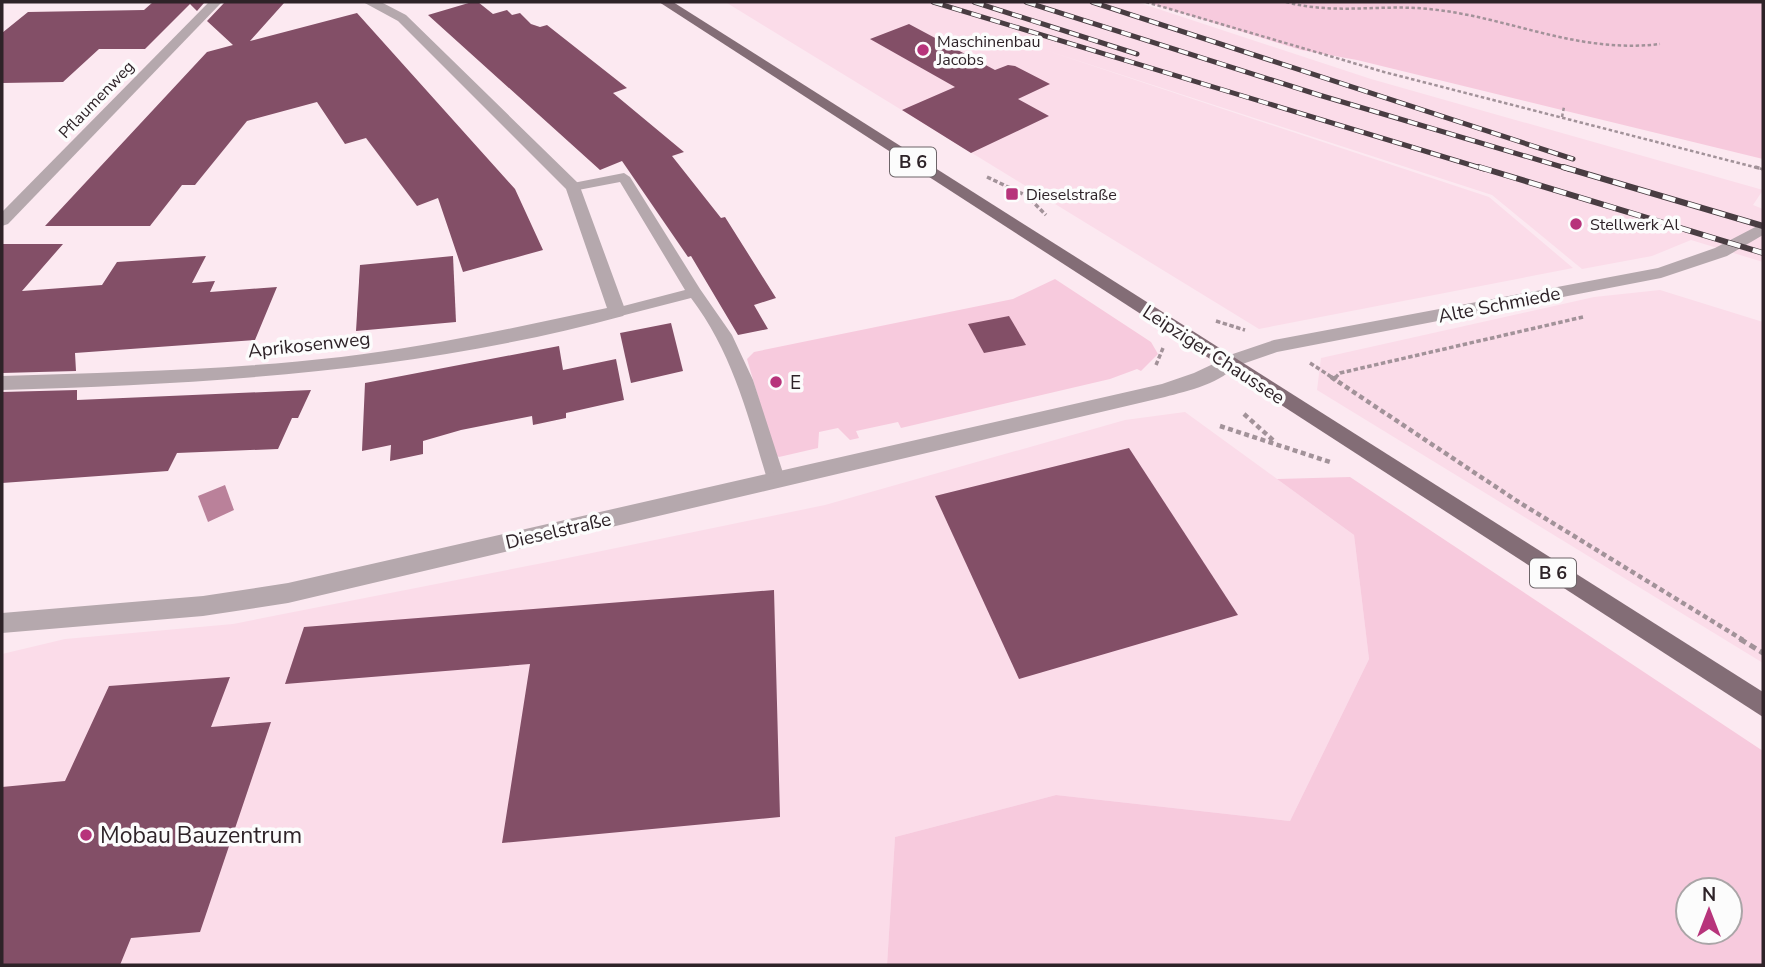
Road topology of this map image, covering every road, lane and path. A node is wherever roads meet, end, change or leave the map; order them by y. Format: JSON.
{"nodes":[{"id":1,"x":216,"y":2,"type":"edge"},
{"id":2,"x":369,"y":2,"type":"edge"},
{"id":3,"x":665,"y":2,"type":"edge"},
{"id":4,"x":1146,"y":2,"type":"edge"},
{"id":5,"x":1286,"y":2,"type":"edge"},
{"id":6,"x":1660,"y":44,"type":"dead end"},
{"id":7,"x":1563,"y":107,"type":"dead end"},
{"id":8,"x":1562,"y":117,"type":"junction"},
{"id":9,"x":1763,"y":169,"type":"edge"},
{"id":10,"x":984,"y":176,"type":"dead end"},
{"id":11,"x":573,"y":187,"type":"junction"},
{"id":12,"x":1048,"y":219,"type":"dead end"},
{"id":13,"x":2,"y":221,"type":"edge"},
{"id":14,"x":1763,"y":228,"type":"edge"},
{"id":15,"x":694,"y":292,"type":"junction"},
{"id":16,"x":617,"y":312,"type":"junction"},
{"id":17,"x":1583,"y":317,"type":"dead end"},
{"id":18,"x":1208,"y":318,"type":"dead end"},
{"id":19,"x":1254,"y":332,"type":"dead end"},
{"id":20,"x":1159,"y":343,"type":"dead end"},
{"id":21,"x":1315,"y":355,"type":"dead end"},
{"id":22,"x":1228,"y":363,"type":"junction"},
{"id":23,"x":1149,"y":371,"type":"dead end"},
{"id":24,"x":1333,"y":380,"type":"junction"},
{"id":25,"x":2,"y":383,"type":"edge"},
{"id":26,"x":1244,"y":414,"type":"dead end"},
{"id":27,"x":1220,"y":426,"type":"dead end"},
{"id":28,"x":1276,"y":443,"type":"junction"},
{"id":29,"x":1341,"y":467,"type":"dead end"},
{"id":30,"x":776,"y":479,"type":"junction"},
{"id":31,"x":2,"y":623,"type":"edge"},
{"id":32,"x":1763,"y":653,"type":"edge"},
{"id":33,"x":1763,"y":706,"type":"edge"}],
"edges":[{"from":1,"to":13,"type":"street","name":"Pflaumenweg"},
{"from":2,"to":11,"type":"street"},
{"from":3,"to":22,"type":"main road","name":"Leipziger Chaussee","number":"B 6"},
{"from":4,"to":8,"type":"path"},
{"from":5,"to":6,"type":"path"},
{"from":7,"to":8,"type":"path"},
{"from":8,"to":9,"type":"path"},
{"from":10,"to":12,"type":"path"},
{"from":11,"to":15,"type":"lane"},
{"from":11,"to":16,"type":"street"},
{"from":14,"to":22,"type":"street","name":"Alte Schmiede"},
{"from":15,"to":16,"type":"lane","name":"Aprikosenweg"},
{"from":15,"to":30,"type":"lane"},
{"from":16,"to":25,"type":"street","name":"Aprikosenweg"},
{"from":17,"to":24,"type":"path"},
{"from":18,"to":19,"type":"path"},
{"from":20,"to":23,"type":"path"},
{"from":21,"to":24,"type":"path"},
{"from":22,"to":30,"type":"street","name":"Dieselstraße"},
{"from":22,"to":33,"type":"main road","name":"Leipziger Chaussee","number":"B 6"},
{"from":24,"to":32,"type":"path"},
{"from":26,"to":28,"type":"path"},
{"from":27,"to":28,"type":"path"},
{"from":28,"to":29,"type":"path"},
{"from":30,"to":31,"type":"street","name":"Dieselstraße"}]}
